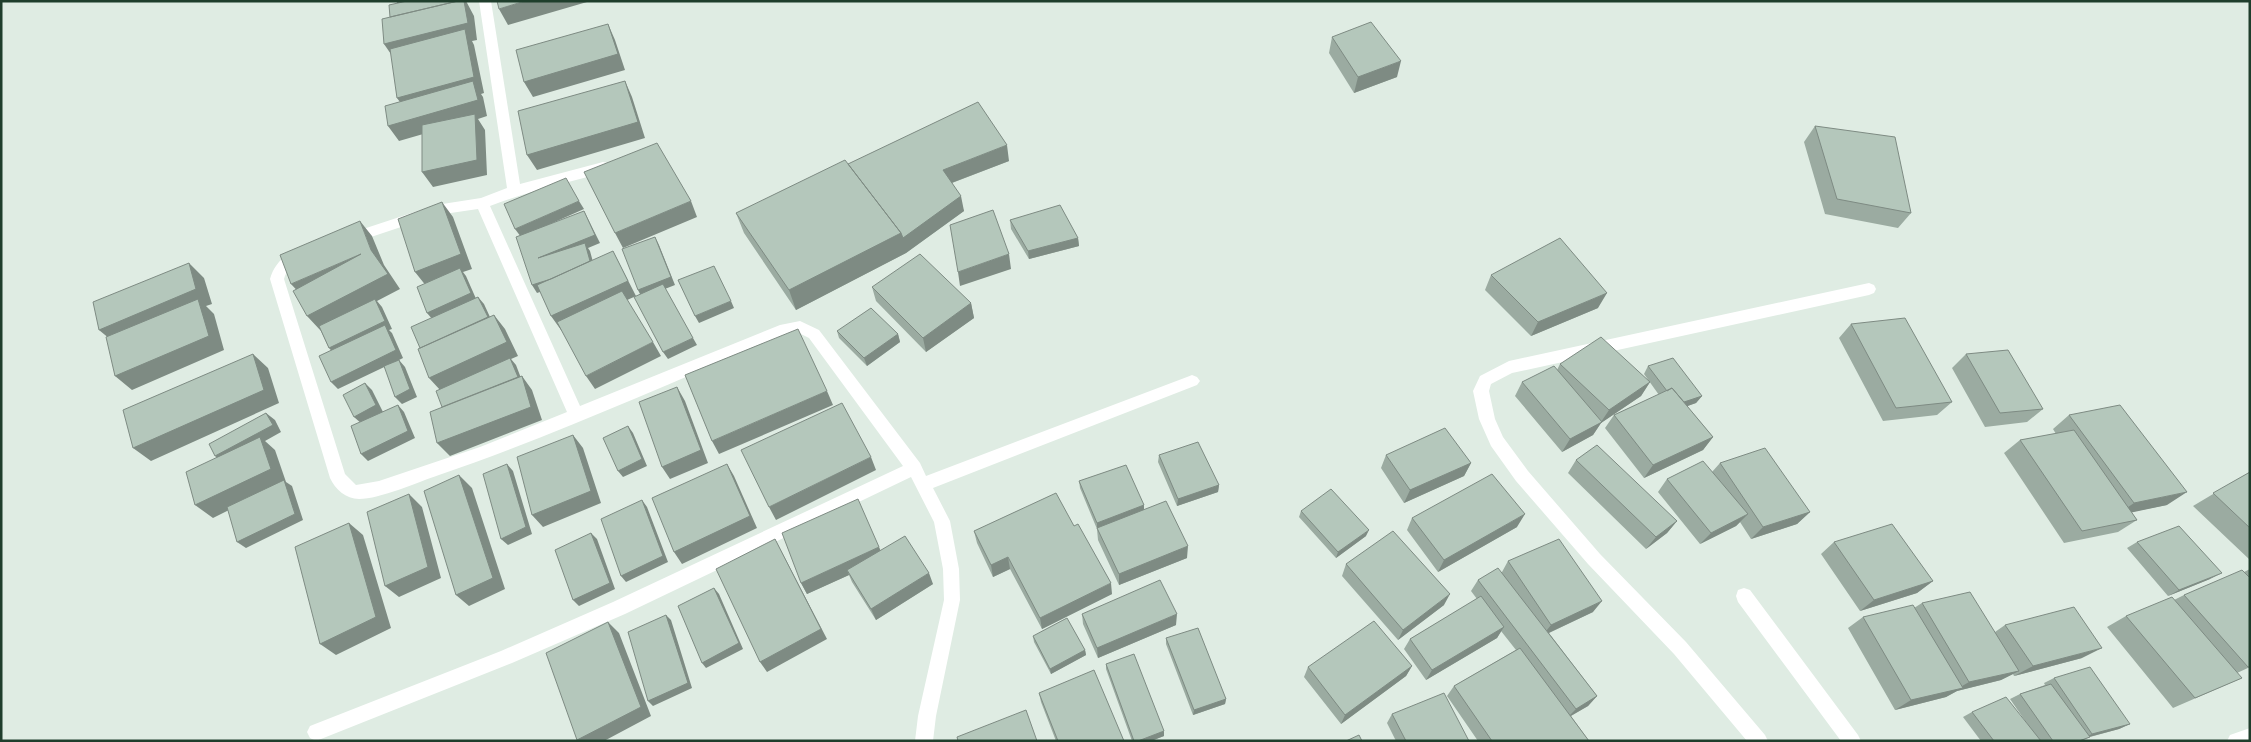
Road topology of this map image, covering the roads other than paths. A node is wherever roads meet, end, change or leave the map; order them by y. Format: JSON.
{"nodes":[{"id":1,"x":486,"y":1,"type":"edge"},
{"id":2,"x":618,"y":162,"type":"edge"},
{"id":3,"x":514,"y":190,"type":"junction"},
{"id":4,"x":482,"y":203,"type":"junction"},
{"id":5,"x":333,"y":245,"type":"edge"},
{"id":6,"x":314,"y":252,"type":"edge"},
{"id":7,"x":1869,"y":289,"type":"dead end"},
{"id":8,"x":1192,"y":381,"type":"dead end"},
{"id":9,"x":576,"y":414,"type":"junction"},
{"id":10,"x":914,"y":468,"type":"junction"},
{"id":11,"x":924,"y":484,"type":"junction"},
{"id":12,"x":1744,"y":596,"type":"dead end"},
{"id":13,"x":316,"y":732,"type":"dead end"},
{"id":14,"x":2250,"y":737,"type":"edge"},
{"id":15,"x":924,"y":741,"type":"edge"},
{"id":16,"x":1759,"y":741,"type":"edge"},
{"id":17,"x":1852,"y":741,"type":"edge"},
{"id":18,"x":2236,"y":741,"type":"edge"}],
"edges":[{"from":1,"to":3,"type":"street"},
{"from":2,"to":3,"type":"street"},
{"from":3,"to":4,"type":"street"},
{"from":4,"to":5,"type":"street"},
{"from":4,"to":9,"type":"street"},
{"from":6,"to":9,"type":"street"},
{"from":7,"to":16,"type":"street"},
{"from":8,"to":11,"type":"street"},
{"from":9,"to":10,"type":"street"},
{"from":10,"to":11,"type":"street"},
{"from":10,"to":13,"type":"street"},
{"from":11,"to":15,"type":"street"},
{"from":12,"to":17,"type":"street"},
{"from":14,"to":18,"type":"street"}]}
